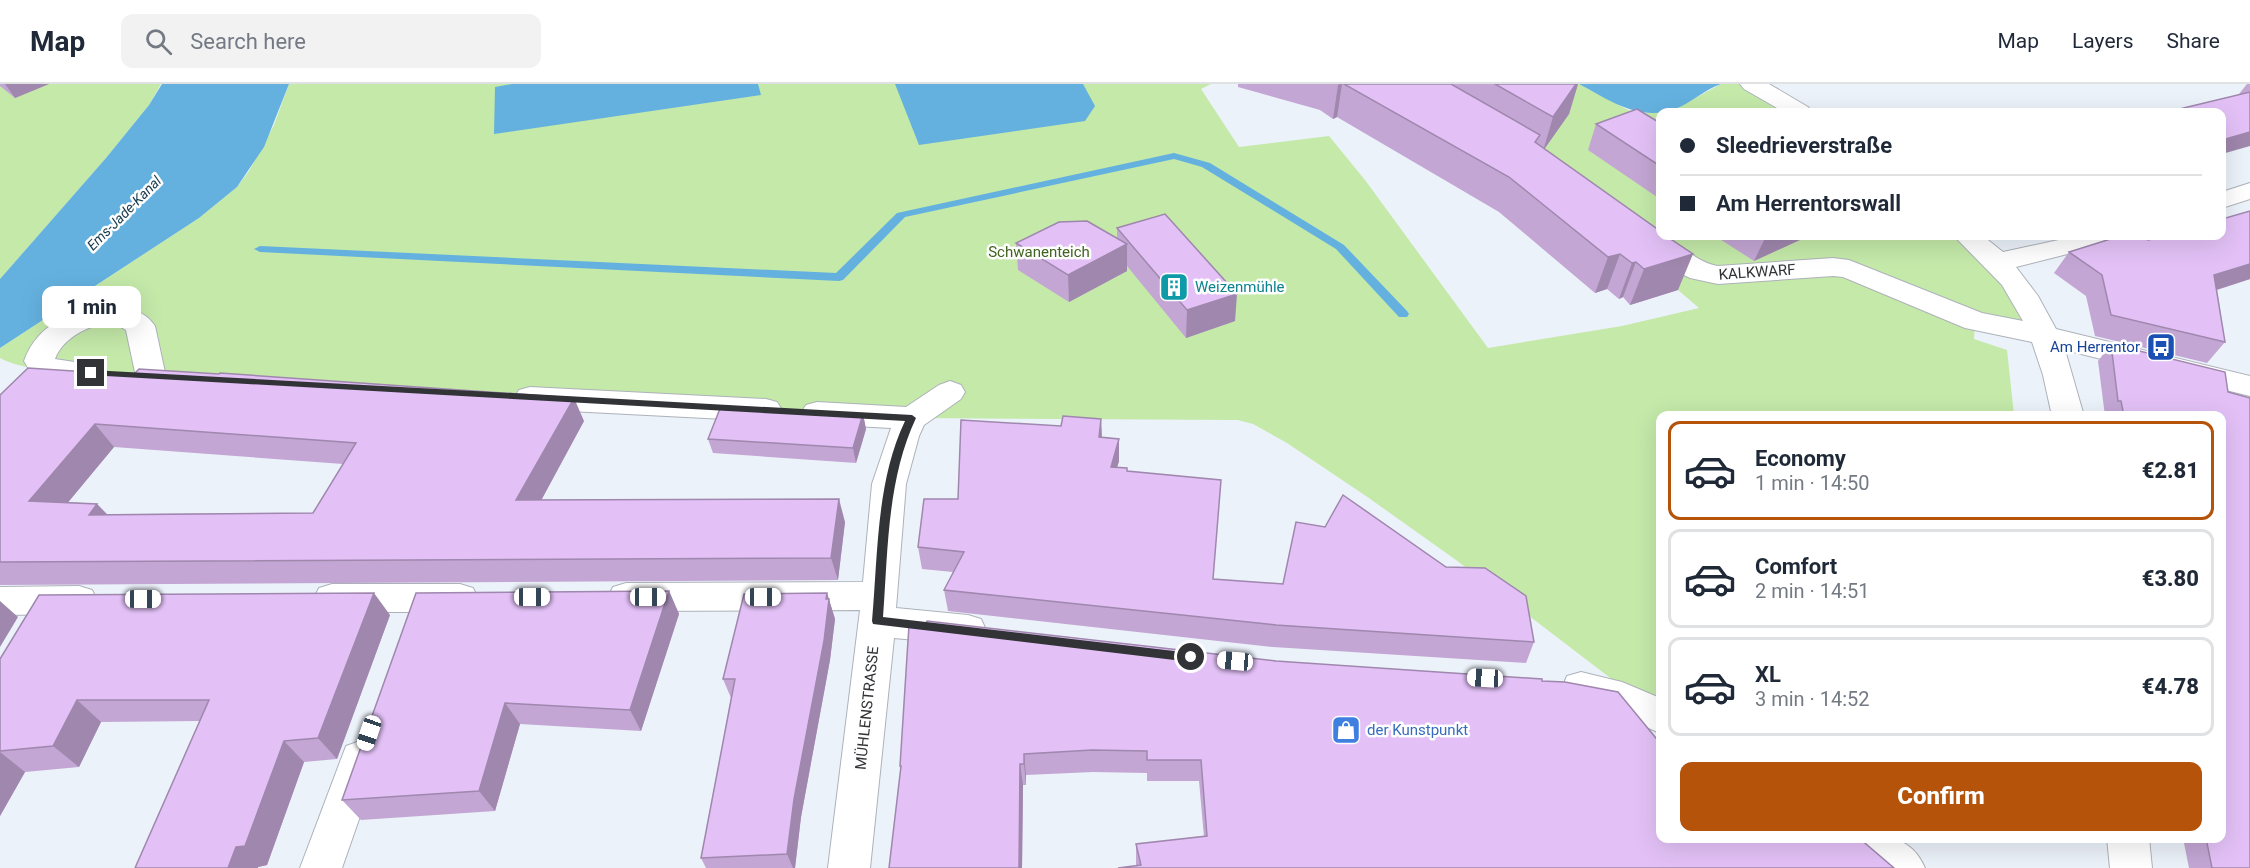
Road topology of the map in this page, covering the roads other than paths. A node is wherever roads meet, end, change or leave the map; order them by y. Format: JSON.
{"nodes":[{"id":1,"x":1752,"y":84,"type":"edge"},
{"id":2,"x":1793,"y":108,"type":"edge"},
{"id":3,"x":2250,"y":191,"type":"edge"},
{"id":4,"x":2226,"y":199,"type":"edge"},
{"id":5,"x":1631,"y":224,"type":"edge"},
{"id":6,"x":1972,"y":240,"type":"edge"},
{"id":7,"x":2091,"y":240,"type":"edge"},
{"id":8,"x":1998,"y":262,"type":"junction"},
{"id":9,"x":2043,"y":335,"type":"junction"},
{"id":10,"x":2250,"y":386,"type":"edge"},
{"id":11,"x":950,"y":392,"type":"dead end"},
{"id":12,"x":507,"y":396,"type":"edge"},
{"id":13,"x":2067,"y":411,"type":"edge"},
{"id":14,"x":912,"y":418,"type":"junction"},
{"id":15,"x":595,"y":597,"type":"edge"},
{"id":16,"x":299,"y":598,"type":"edge"},
{"id":17,"x":488,"y":598,"type":"edge"},
{"id":18,"x":110,"y":599,"type":"edge"},
{"id":19,"x":51,"y":600,"type":"junction"},
{"id":20,"x":0,"y":601,"type":"edge"},
{"id":21,"x":878,"y":609,"type":"junction"},
{"id":22,"x":1000,"y":635,"type":"edge"},
{"id":23,"x":28,"y":638,"type":"edge"},
{"id":24,"x":1550,"y":683,"type":"edge"},
{"id":25,"x":1656,"y":714,"type":"edge"},
{"id":26,"x":373,"y":722,"type":"edge"},
{"id":27,"x":1868,"y":843,"type":"edge"},
{"id":28,"x":2128,"y":843,"type":"edge"},
{"id":29,"x":321,"y":868,"type":"edge"},
{"id":30,"x":849,"y":868,"type":"edge"},
{"id":31,"x":1904,"y":868,"type":"edge"},
{"id":32,"x":2131,"y":868,"type":"edge"}],
"edges":[{"from":1,"to":2,"type":"street"},
{"from":3,"to":4,"type":"street"},
{"from":5,"to":9,"type":"street","name":"KALKWARF"},
{"from":6,"to":8,"type":"street"},
{"from":7,"to":8,"type":"street"},
{"from":8,"to":9,"type":"street"},
{"from":9,"to":10,"type":"street","name":"KALKWARF"},
{"from":9,"to":13,"type":"street"},
{"from":11,"to":14,"type":"street"},
{"from":12,"to":14,"type":"street"},
{"from":14,"to":21,"type":"street","name":"MÜHLENSTRASSE"},
{"from":15,"to":21,"type":"street"},
{"from":16,"to":17,"type":"street"},
{"from":18,"to":19,"type":"street"},
{"from":19,"to":20,"type":"street"},
{"from":19,"to":23,"type":"street"},
{"from":21,"to":22,"type":"street"},
{"from":21,"to":30,"type":"street","name":"MÜHLENSTRASSE"},
{"from":24,"to":25,"type":"street"},
{"from":26,"to":29,"type":"street"},
{"from":27,"to":31,"type":"street"},
{"from":28,"to":32,"type":"street"}]}
